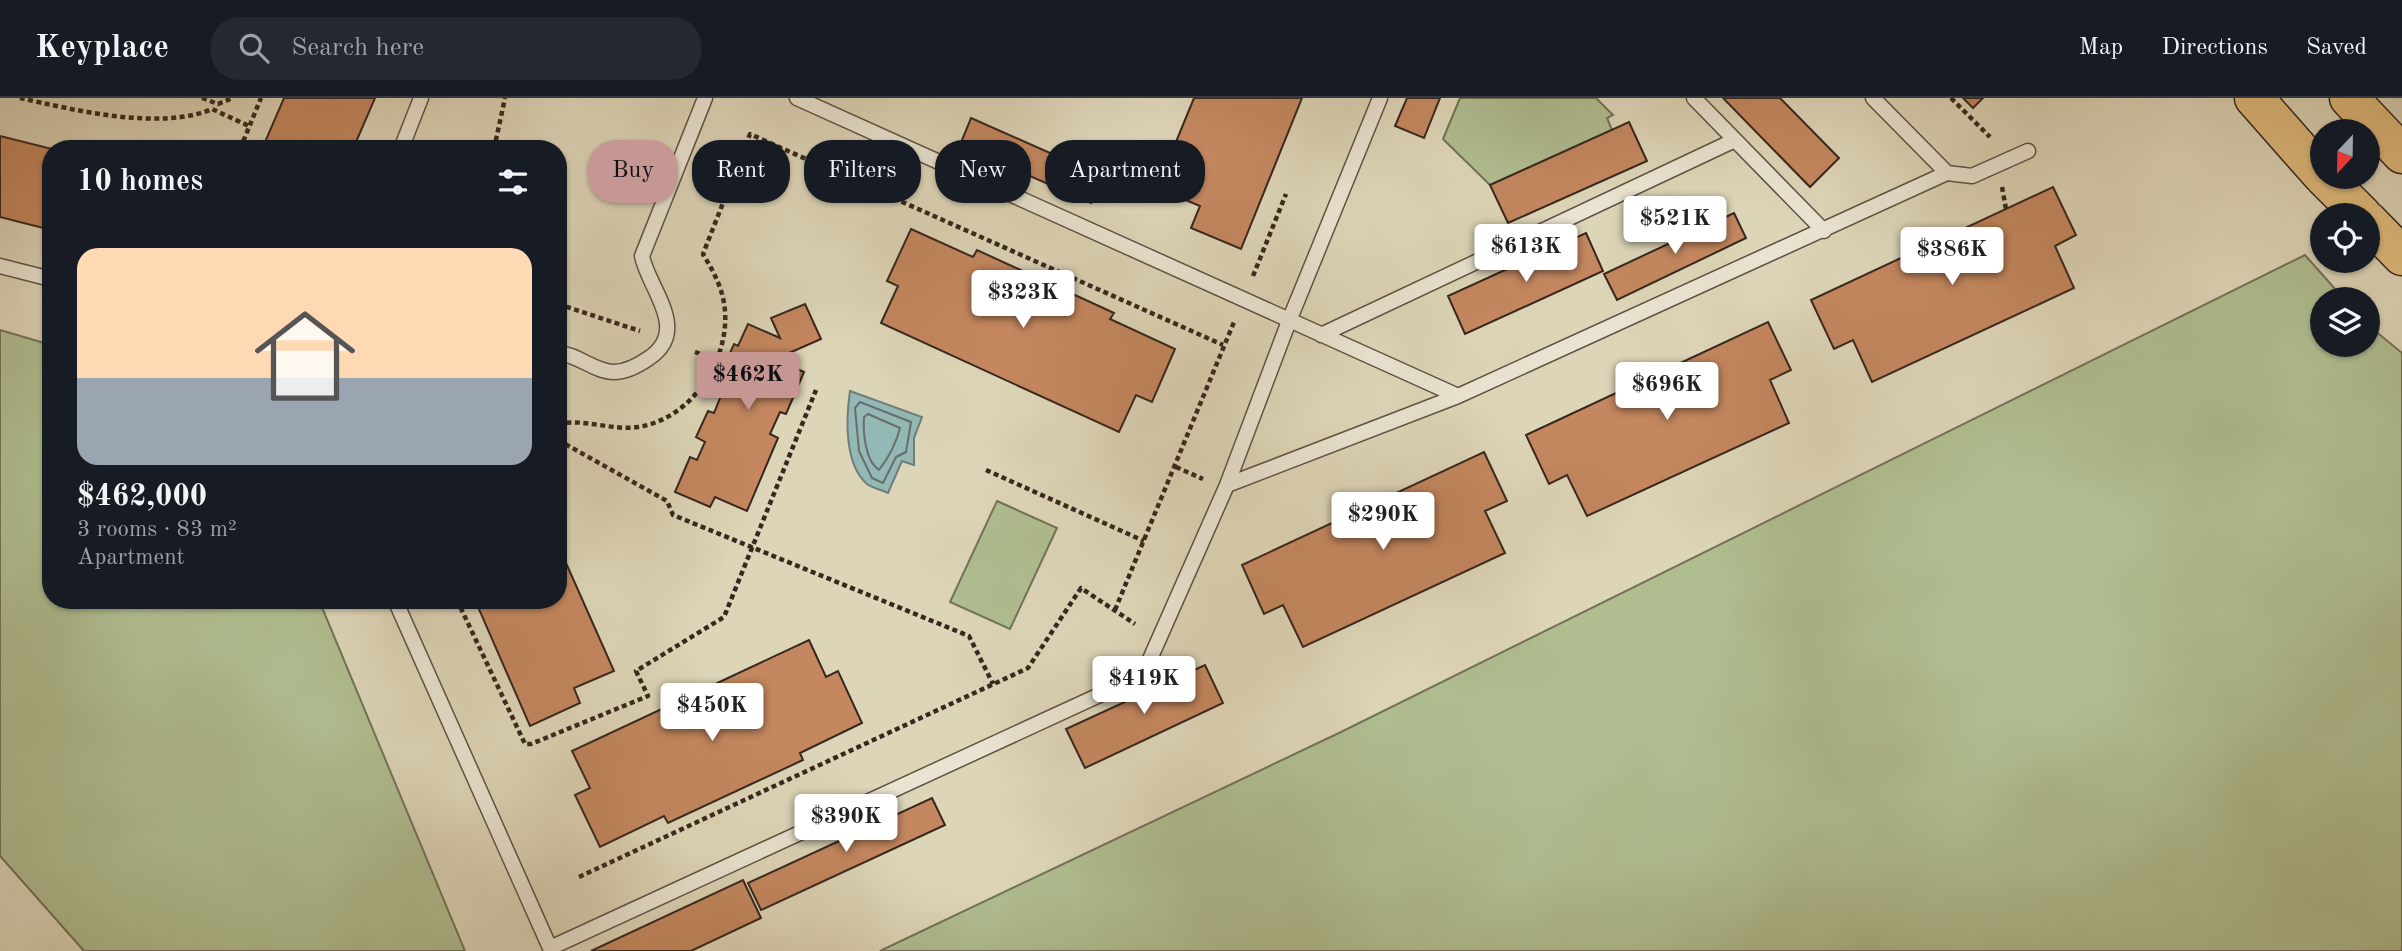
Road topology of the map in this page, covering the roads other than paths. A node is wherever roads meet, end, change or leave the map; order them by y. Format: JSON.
{"nodes":[{"id":1,"x":421,"y":98,"type":"edge"},
{"id":2,"x":705,"y":98,"type":"edge"},
{"id":3,"x":797,"y":98,"type":"edge"},
{"id":4,"x":1380,"y":98,"type":"edge"},
{"id":5,"x":1694,"y":98,"type":"edge"},
{"id":6,"x":1873,"y":98,"type":"edge"},
{"id":7,"x":2254,"y":98,"type":"edge"},
{"id":8,"x":2349,"y":98,"type":"edge"},
{"id":9,"x":405,"y":140,"type":"edge"},
{"id":10,"x":1735,"y":140,"type":"junction"},
{"id":11,"x":2028,"y":151,"type":"dead end"},
{"id":12,"x":2402,"y":154,"type":"edge"},
{"id":13,"x":2310,"y":161,"type":"edge"},
{"id":14,"x":1947,"y":173,"type":"junction"},
{"id":15,"x":2336,"y":189,"type":"edge"},
{"id":16,"x":2350,"y":203,"type":"edge"},
{"id":17,"x":1824,"y":231,"type":"junction"},
{"id":18,"x":2380,"y":233,"type":"edge"},
{"id":19,"x":2402,"y":256,"type":"edge"},
{"id":20,"x":0,"y":266,"type":"edge"},
{"id":21,"x":42,"y":277,"type":"edge"},
{"id":22,"x":1289,"y":321,"type":"junction"},
{"id":23,"x":1321,"y":335,"type":"junction"},
{"id":24,"x":567,"y":356,"type":"edge"},
{"id":25,"x":1458,"y":396,"type":"junction"},
{"id":26,"x":1227,"y":485,"type":"junction"},
{"id":27,"x":399,"y":609,"type":"edge"}],
"edges":[{"from":1,"to":9,"type":"lane"},
{"from":2,"to":24,"type":"lane"},
{"from":3,"to":22,"type":"lane"},
{"from":4,"to":22,"type":"lane"},
{"from":5,"to":10,"type":"lane"},
{"from":6,"to":14,"type":"lane"},
{"from":7,"to":13,"type":"highway"},
{"from":8,"to":12,"type":"highway"},
{"from":10,"to":17,"type":"lane"},
{"from":10,"to":23,"type":"lane"},
{"from":11,"to":14,"type":"lane"},
{"from":14,"to":17,"type":"lane"},
{"from":15,"to":16,"type":"highway"},
{"from":17,"to":25,"type":"lane"},
{"from":18,"to":19,"type":"highway"},
{"from":20,"to":21,"type":"lane"},
{"from":22,"to":23,"type":"lane"},
{"from":22,"to":26,"type":"lane"},
{"from":23,"to":25,"type":"lane"},
{"from":25,"to":26,"type":"lane"},
{"from":26,"to":27,"type":"lane"}]}
